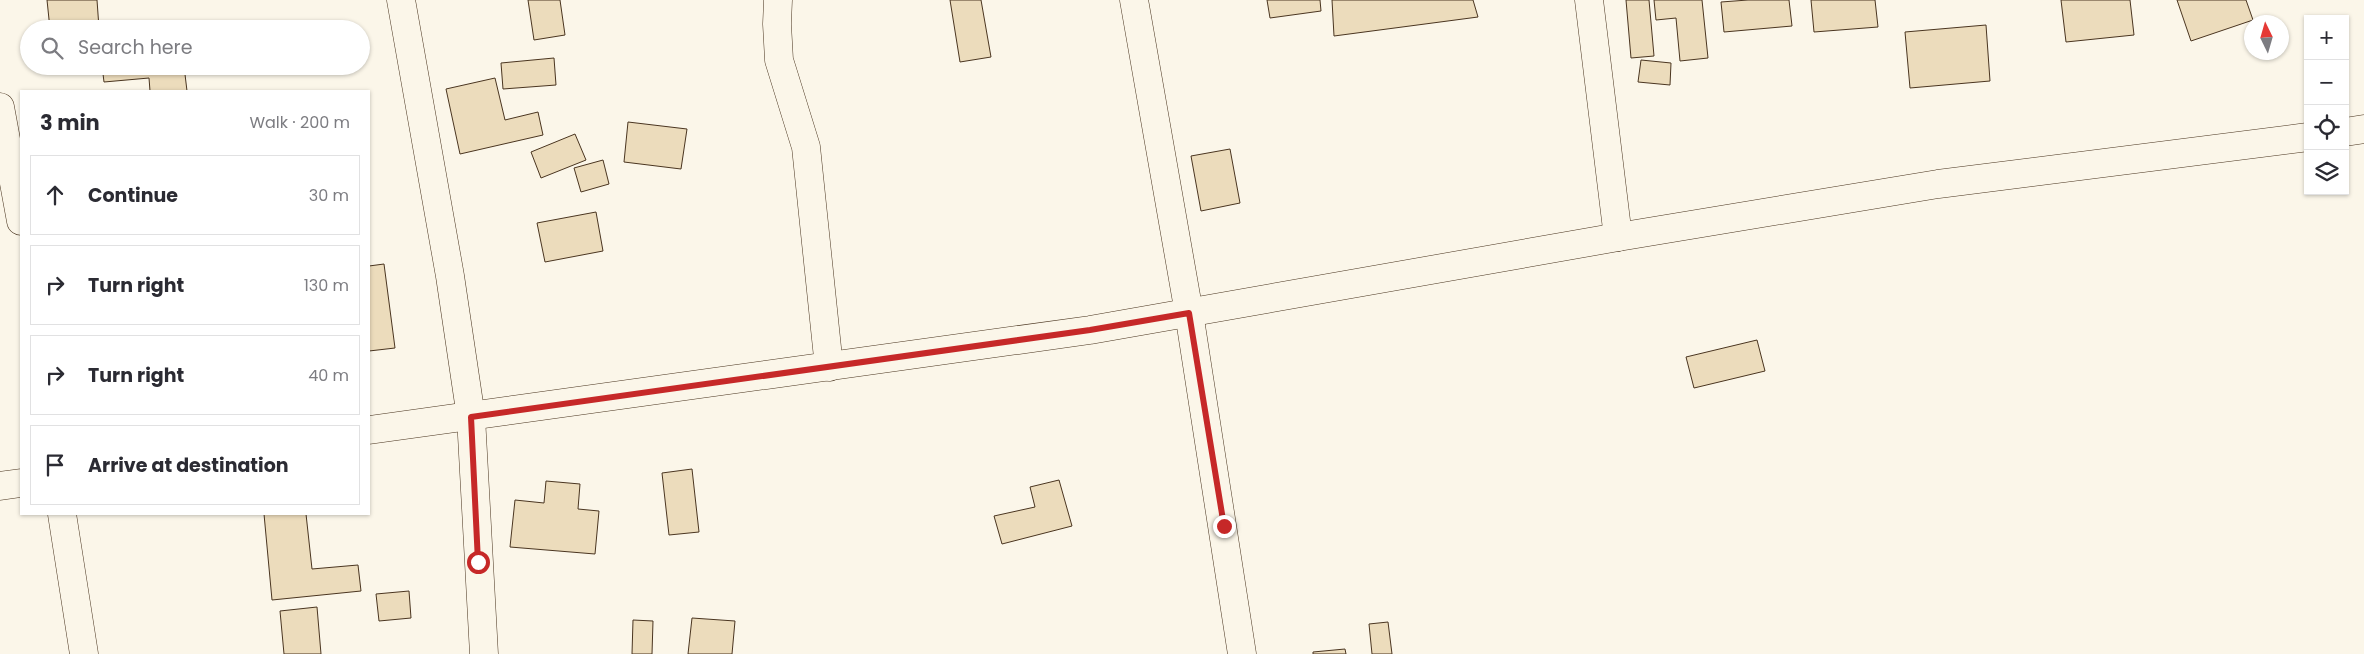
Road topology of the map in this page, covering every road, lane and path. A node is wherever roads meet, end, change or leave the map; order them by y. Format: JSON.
{"nodes":[{"id":1,"x":401,"y":0,"type":"edge"},
{"id":2,"x":778,"y":0,"type":"edge"},
{"id":3,"x":1134,"y":0,"type":"edge"},
{"id":4,"x":1589,"y":0,"type":"edge"},
{"id":5,"x":0,"y":107,"type":"edge"},
{"id":6,"x":2364,"y":130,"type":"edge"},
{"id":7,"x":2349,"y":132,"type":"edge"},
{"id":8,"x":2304,"y":138,"type":"edge"},
{"id":9,"x":20,"y":216,"type":"edge"},
{"id":10,"x":1618,"y":237,"type":"junction"},
{"id":11,"x":1189,"y":313,"type":"junction"},
{"id":12,"x":829,"y":367,"type":"junction"},
{"id":13,"x":471,"y":417,"type":"junction"},
{"id":14,"x":370,"y":430,"type":"edge"},
{"id":15,"x":20,"y":483,"type":"edge"},
{"id":16,"x":0,"y":486,"type":"edge"},
{"id":17,"x":62,"y":515,"type":"edge"},
{"id":18,"x":84,"y":654,"type":"edge"},
{"id":19,"x":484,"y":654,"type":"edge"},
{"id":20,"x":1242,"y":654,"type":"edge"}],
"edges":[{"from":1,"to":13,"type":"street"},
{"from":2,"to":12,"type":"street"},
{"from":3,"to":11,"type":"street"},
{"from":4,"to":10,"type":"street"},
{"from":5,"to":9,"type":"street"},
{"from":6,"to":7,"type":"street"},
{"from":8,"to":10,"type":"street"},
{"from":10,"to":11,"type":"street"},
{"from":11,"to":12,"type":"street"},
{"from":11,"to":20,"type":"street"},
{"from":12,"to":13,"type":"street"},
{"from":13,"to":14,"type":"street"},
{"from":13,"to":19,"type":"street"},
{"from":15,"to":16,"type":"street"},
{"from":17,"to":18,"type":"street"}]}
